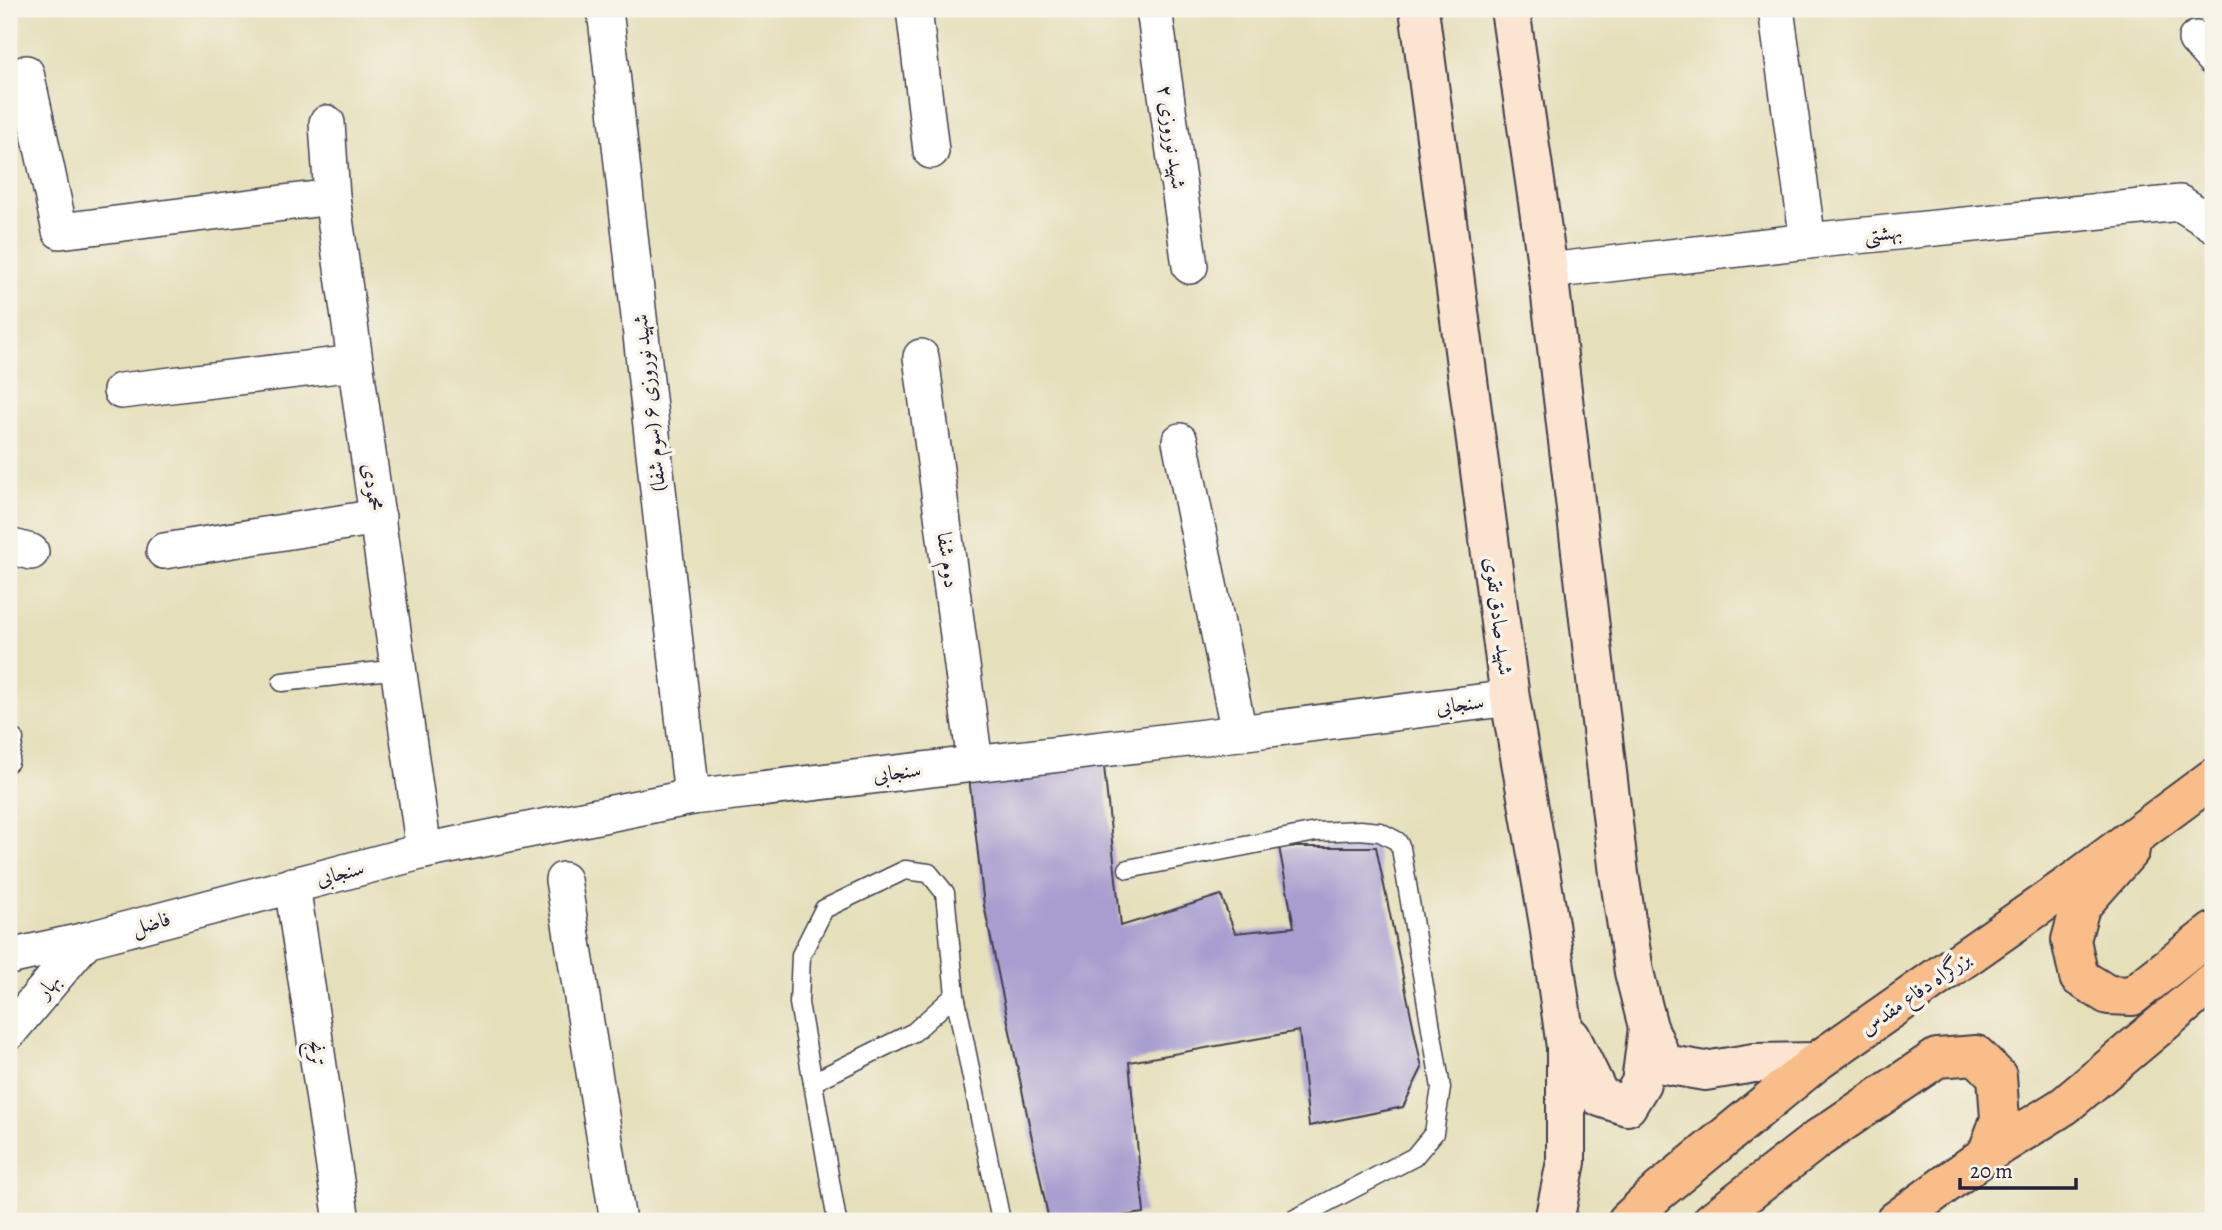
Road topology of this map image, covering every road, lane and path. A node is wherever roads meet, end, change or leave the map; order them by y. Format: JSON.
{"nodes":[{"id":1,"x":605,"y":9,"type":"edge"},
{"id":2,"x":914,"y":9,"type":"edge"},
{"id":3,"x":1154,"y":9,"type":"edge"},
{"id":4,"x":1419,"y":9,"type":"edge"},
{"id":5,"x":1510,"y":9,"type":"edge"},
{"id":6,"x":1776,"y":9,"type":"edge"},
{"id":7,"x":26,"y":72,"type":"dead end"},
{"id":8,"x":327,"y":123,"type":"dead end"},
{"id":9,"x":931,"y":151,"type":"dead end"},
{"id":10,"x":332,"y":197,"type":"junction"},
{"id":11,"x":2213,"y":224,"type":"edge"},
{"id":12,"x":1808,"y":241,"type":"junction"},
{"id":13,"x":1190,"y":266,"type":"dead end"},
{"id":14,"x":1548,"y":271,"type":"junction"},
{"id":15,"x":921,"y":357,"type":"dead end"},
{"id":16,"x":355,"y":363,"type":"junction"},
{"id":17,"x":121,"y":391,"type":"dead end"},
{"id":18,"x":1180,"y":441,"type":"dead end"},
{"id":19,"x":378,"y":517,"type":"junction"},
{"id":20,"x":164,"y":551,"type":"dead end"},
{"id":21,"x":399,"y":669,"type":"junction"},
{"id":22,"x":282,"y":682,"type":"dead end"},
{"id":23,"x":1510,"y":698,"type":"junction"},
{"id":24,"x":1239,"y":733,"type":"junction"},
{"id":25,"x":13,"y":739,"type":"dead end"},
{"id":26,"x":9,"y":762,"type":"edge"},
{"id":27,"x":975,"y":763,"type":"junction"},
{"id":28,"x":2213,"y":778,"type":"edge"},
{"id":29,"x":692,"y":797,"type":"junction"},
{"id":30,"x":2154,"y":822,"type":"junction"},
{"id":31,"x":424,"y":851,"type":"junction"},
{"id":32,"x":1128,"y":869,"type":"dead end"},
{"id":33,"x":563,"y":880,"type":"dead end"},
{"id":34,"x":292,"y":885,"type":"junction"},
{"id":35,"x":2213,"y":932,"type":"edge"},
{"id":36,"x":86,"y":940,"type":"junction"},
{"id":37,"x":9,"y":957,"type":"edge"},
{"id":38,"x":2213,"y":981,"type":"edge"},
{"id":39,"x":955,"y":995,"type":"junction"},
{"id":40,"x":1563,"y":1019,"type":"junction"},
{"id":41,"x":1648,"y":1027,"type":"junction"},
{"id":42,"x":9,"y":1032,"type":"edge"},
{"id":43,"x":1816,"y":1062,"type":"junction"},
{"id":44,"x":813,"y":1082,"type":"junction"},
{"id":45,"x":1987,"y":1154,"type":"junction"},
{"id":46,"x":342,"y":1221,"type":"edge"},
{"id":47,"x":618,"y":1221,"type":"edge"},
{"id":48,"x":837,"y":1221,"type":"edge"},
{"id":49,"x":1001,"y":1221,"type":"edge"},
{"id":50,"x":1291,"y":1221,"type":"edge"},
{"id":51,"x":1554,"y":1221,"type":"edge"},
{"id":52,"x":1627,"y":1221,"type":"edge"},
{"id":53,"x":1712,"y":1221,"type":"edge"},
{"id":54,"x":1895,"y":1221,"type":"edge"}],
"edges":[{"from":1,"to":29,"type":"street","name":"شهید نوروزی ۶ (سوم شفا)"},
{"from":2,"to":9,"type":"street"},
{"from":3,"to":13,"type":"street","name":"شهید نوروزی ۲"},
{"from":4,"to":23,"type":"main road","name":"شهید صادق تقوی"},
{"from":5,"to":14,"type":"main road"},
{"from":6,"to":12,"type":"street"},
{"from":7,"to":10,"type":"street"},
{"from":8,"to":10,"type":"street","name":"محمودی"},
{"from":10,"to":16,"type":"street","name":"محمودی"},
{"from":11,"to":12,"type":"street","name":"بهشتی"},
{"from":12,"to":14,"type":"street","name":"بهشتی"},
{"from":14,"to":41,"type":"main road"},
{"from":15,"to":27,"type":"street","name":"دوم شفا"},
{"from":16,"to":17,"type":"street"},
{"from":16,"to":19,"type":"street","name":"محمودی"},
{"from":18,"to":24,"type":"street"},
{"from":19,"to":20,"type":"street"},
{"from":19,"to":21,"type":"street","name":"محمودی"},
{"from":21,"to":22,"type":"lane"},
{"from":21,"to":31,"type":"street","name":"محمودی"},
{"from":23,"to":24,"type":"street","name":"سنجابی"},
{"from":23,"to":40,"type":"main road","name":"شهید صادق تقوی"},
{"from":24,"to":27,"type":"street","name":"سنجابی"},
{"from":25,"to":26,"type":"lane"},
{"from":27,"to":29,"type":"street","name":"سنجابی"},
{"from":28,"to":30,"type":"main road","name":"بزرگراه دفاع مقدس"},
{"from":29,"to":31,"type":"street","name":"سنجابی"},
{"from":30,"to":35,"type":"main road"},
{"from":30,"to":43,"type":"main road","name":"بزرگراه دفاع مقدس"},
{"from":31,"to":34,"type":"street","name":"سنجابی"},
{"from":32,"to":50,"type":"lane"},
{"from":33,"to":47,"type":"street"},
{"from":34,"to":36,"type":"street","name":"فاضل"},
{"from":34,"to":46,"type":"street","name":"ترنج"},
{"from":36,"to":37,"type":"street","name":"فاضل"},
{"from":36,"to":42,"type":"street","name":"بهار"},
{"from":38,"to":45,"type":"main road"},
{"from":39,"to":44,"type":"lane"},
{"from":39,"to":44,"type":"lane"},
{"from":39,"to":49,"type":"lane"},
{"from":40,"to":41,"type":"main road"},
{"from":40,"to":51,"type":"main road","name":"شهید صادق تقوی"},
{"from":41,"to":43,"type":"main road"},
{"from":43,"to":52,"type":"main road","name":"بزرگراه دفاع مقدس"},
{"from":44,"to":48,"type":"lane"},
{"from":45,"to":53,"type":"main road"},
{"from":45,"to":54,"type":"main road"}]}
